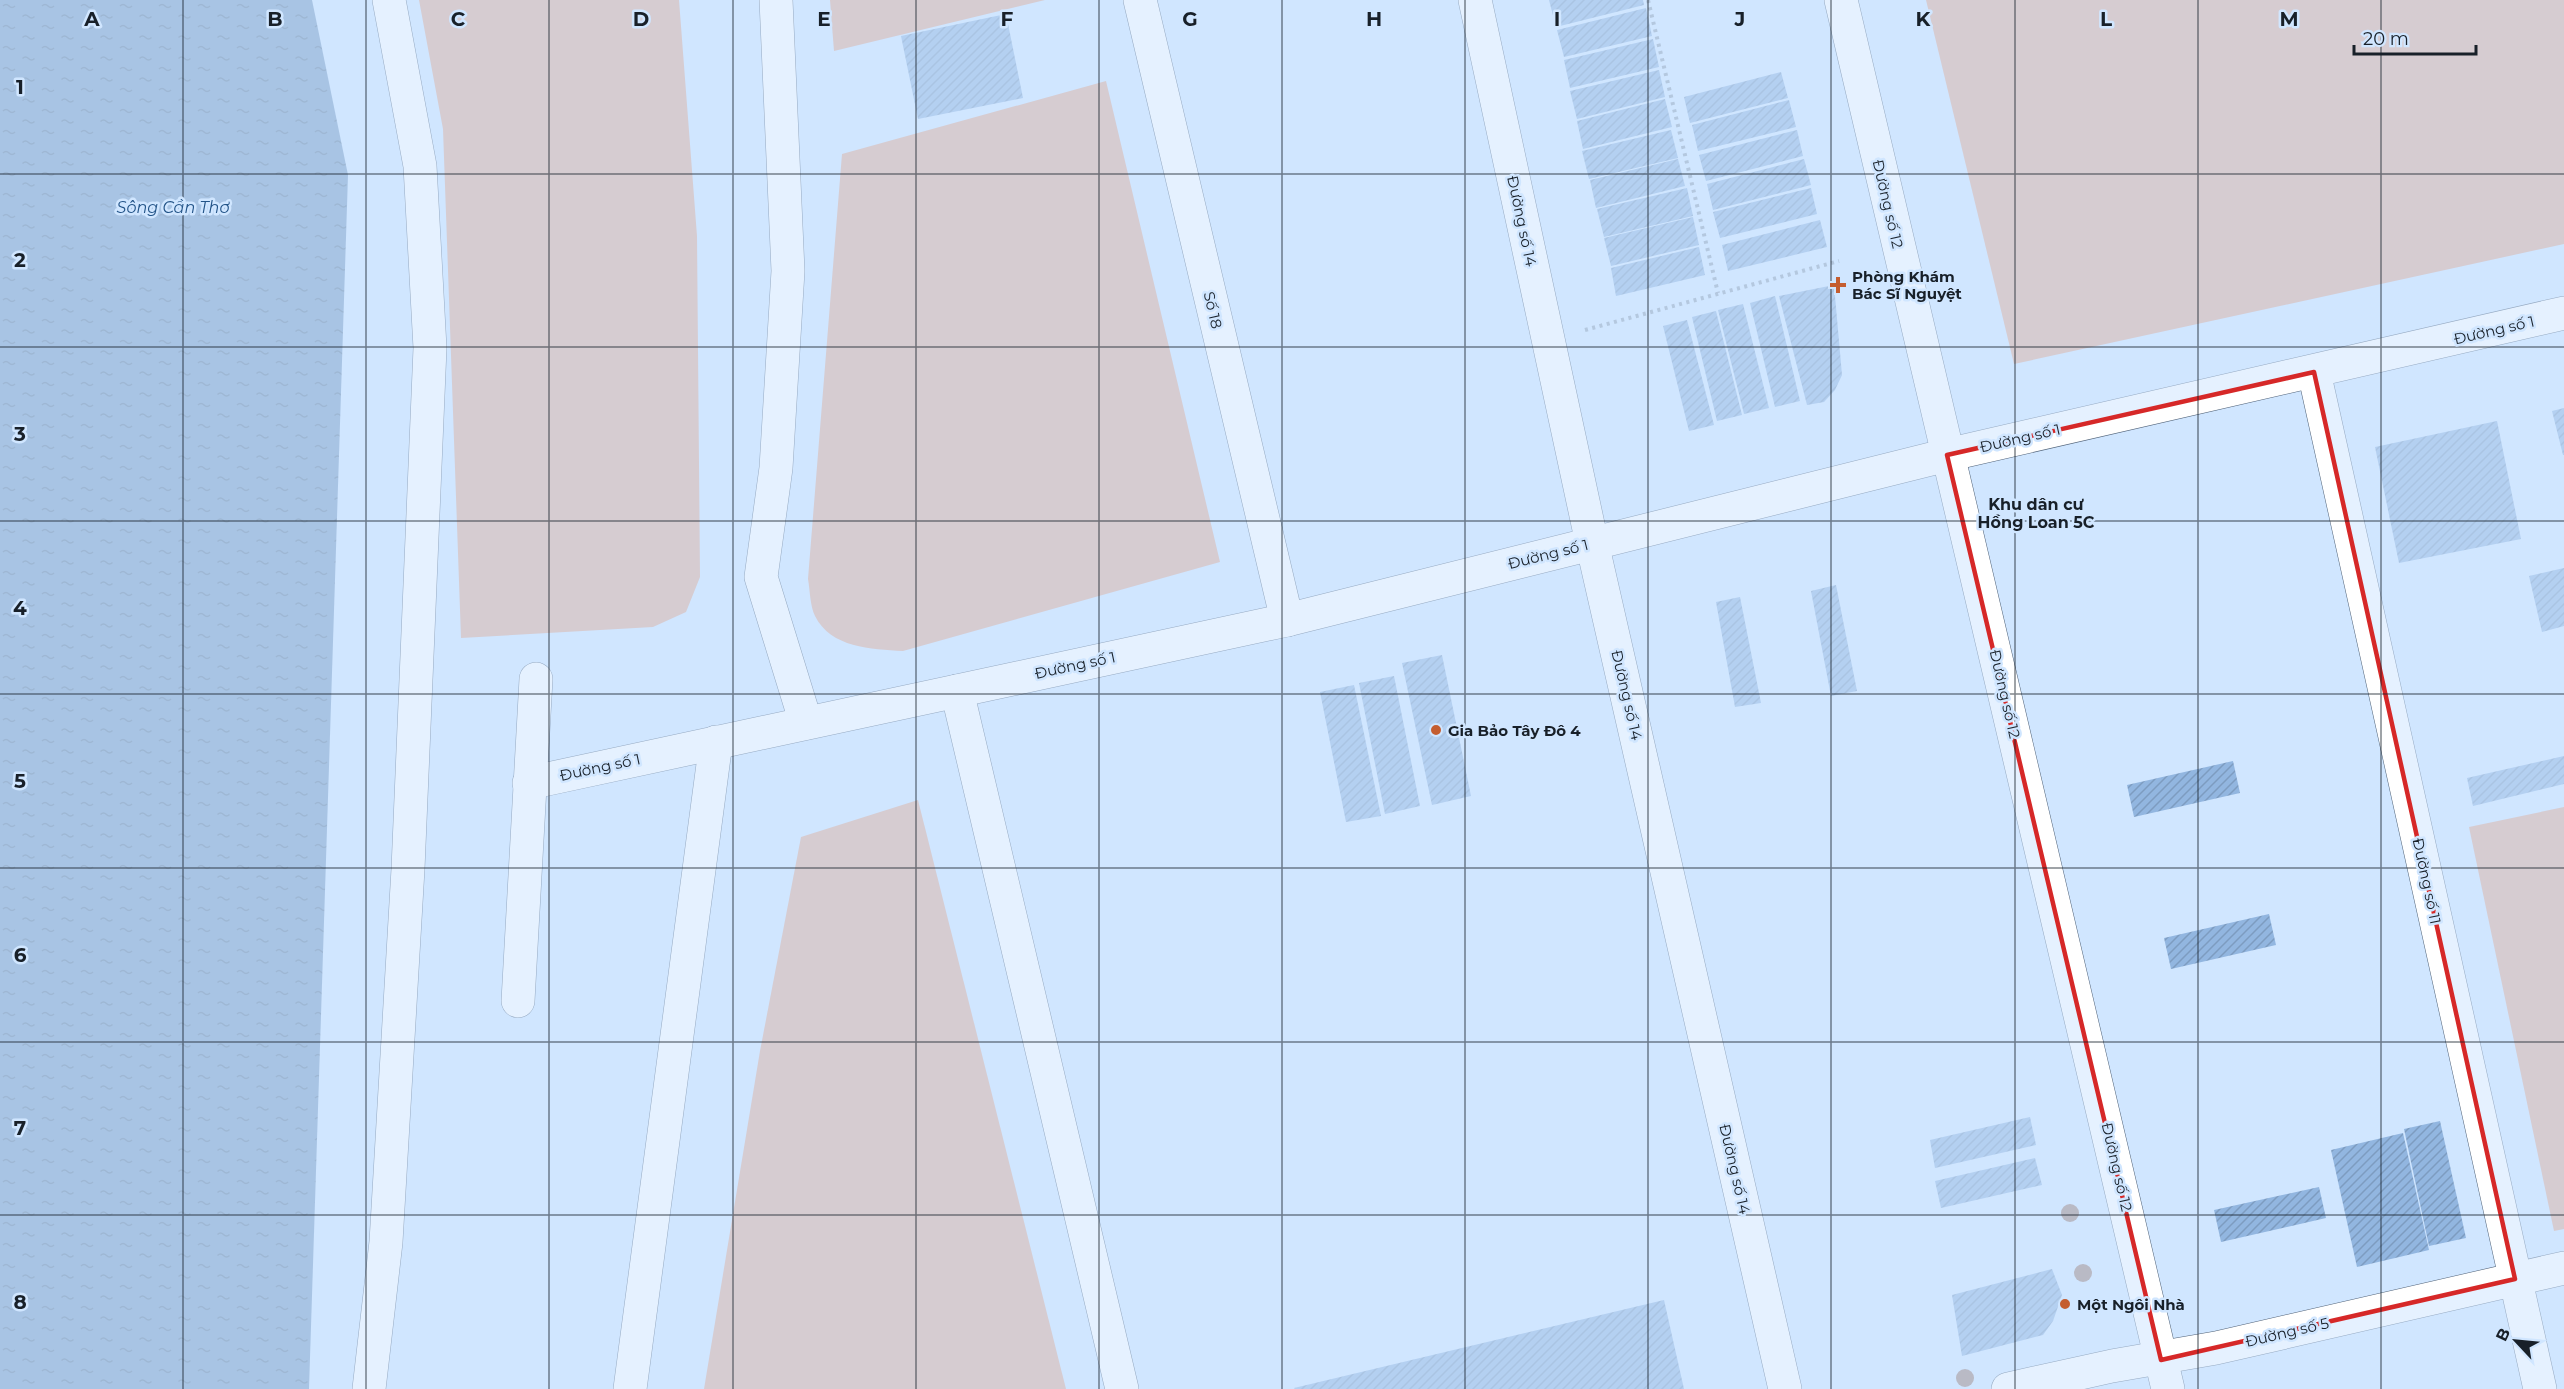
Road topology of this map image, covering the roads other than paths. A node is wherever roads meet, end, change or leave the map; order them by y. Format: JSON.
{"nodes":[{"id":1,"x":389,"y":0,"type":"edge"},
{"id":2,"x":776,"y":0,"type":"edge"},
{"id":3,"x":1140,"y":0,"type":"edge"},
{"id":4,"x":1474,"y":0,"type":"edge"},
{"id":5,"x":1840,"y":0,"type":"edge"},
{"id":6,"x":2564,"y":313,"type":"edge"},
{"id":7,"x":2314,"y":372,"type":"junction"},
{"id":8,"x":1947,"y":455,"type":"junction"},
{"id":9,"x":1592,"y":543,"type":"junction"},
{"id":10,"x":1287,"y":620,"type":"junction"},
{"id":11,"x":536,"y":679,"type":"dead end"},
{"id":12,"x":957,"y":691,"type":"junction"},
{"id":13,"x":806,"y":723,"type":"junction"},
{"id":14,"x":716,"y":742,"type":"junction"},
{"id":15,"x":529,"y":783,"type":"junction"},
{"id":16,"x":518,"y":1001,"type":"dead end"},
{"id":17,"x":2564,"y":1268,"type":"edge"},
{"id":18,"x":2515,"y":1279,"type":"junction"},
{"id":19,"x":2164,"y":1374,"type":"edge"},
{"id":20,"x":369,"y":1389,"type":"edge"},
{"id":21,"x":630,"y":1389,"type":"edge"},
{"id":22,"x":1122,"y":1389,"type":"edge"},
{"id":23,"x":1785,"y":1389,"type":"edge"},
{"id":24,"x":2008,"y":1389,"type":"edge"},
{"id":25,"x":2540,"y":1389,"type":"edge"}],
"edges":[{"from":1,"to":20,"type":"street"},
{"from":2,"to":13,"type":"street"},
{"from":3,"to":10,"type":"street","name":"Số 18"},
{"from":4,"to":9,"type":"street","name":"Đường số 14"},
{"from":5,"to":8,"type":"street","name":"Đường số 12"},
{"from":6,"to":7,"type":"street","name":"Đường số 1"},
{"from":7,"to":8,"type":"street","name":"Đường số 1"},
{"from":7,"to":18,"type":"street","name":"Đường số 11"},
{"from":8,"to":9,"type":"street","name":"Đường số 1"},
{"from":8,"to":19,"type":"street","name":"Đường số 12"},
{"from":9,"to":10,"type":"street","name":"Đường số 1"},
{"from":9,"to":23,"type":"street","name":"Đường số 14"},
{"from":10,"to":12,"type":"street","name":"Đường số 1"},
{"from":11,"to":15,"type":"street"},
{"from":12,"to":13,"type":"street","name":"Đường số 1"},
{"from":12,"to":22,"type":"street"},
{"from":13,"to":14,"type":"street","name":"Đường số 1"},
{"from":14,"to":15,"type":"street","name":"Đường số 1"},
{"from":14,"to":21,"type":"street"},
{"from":15,"to":16,"type":"street"},
{"from":17,"to":18,"type":"street","name":"Đường số 5"},
{"from":18,"to":19,"type":"street","name":"Đường số 5"},
{"from":18,"to":25,"type":"street","name":"Đường số 11"},
{"from":19,"to":24,"type":"street","name":"Đường số 5"}]}
